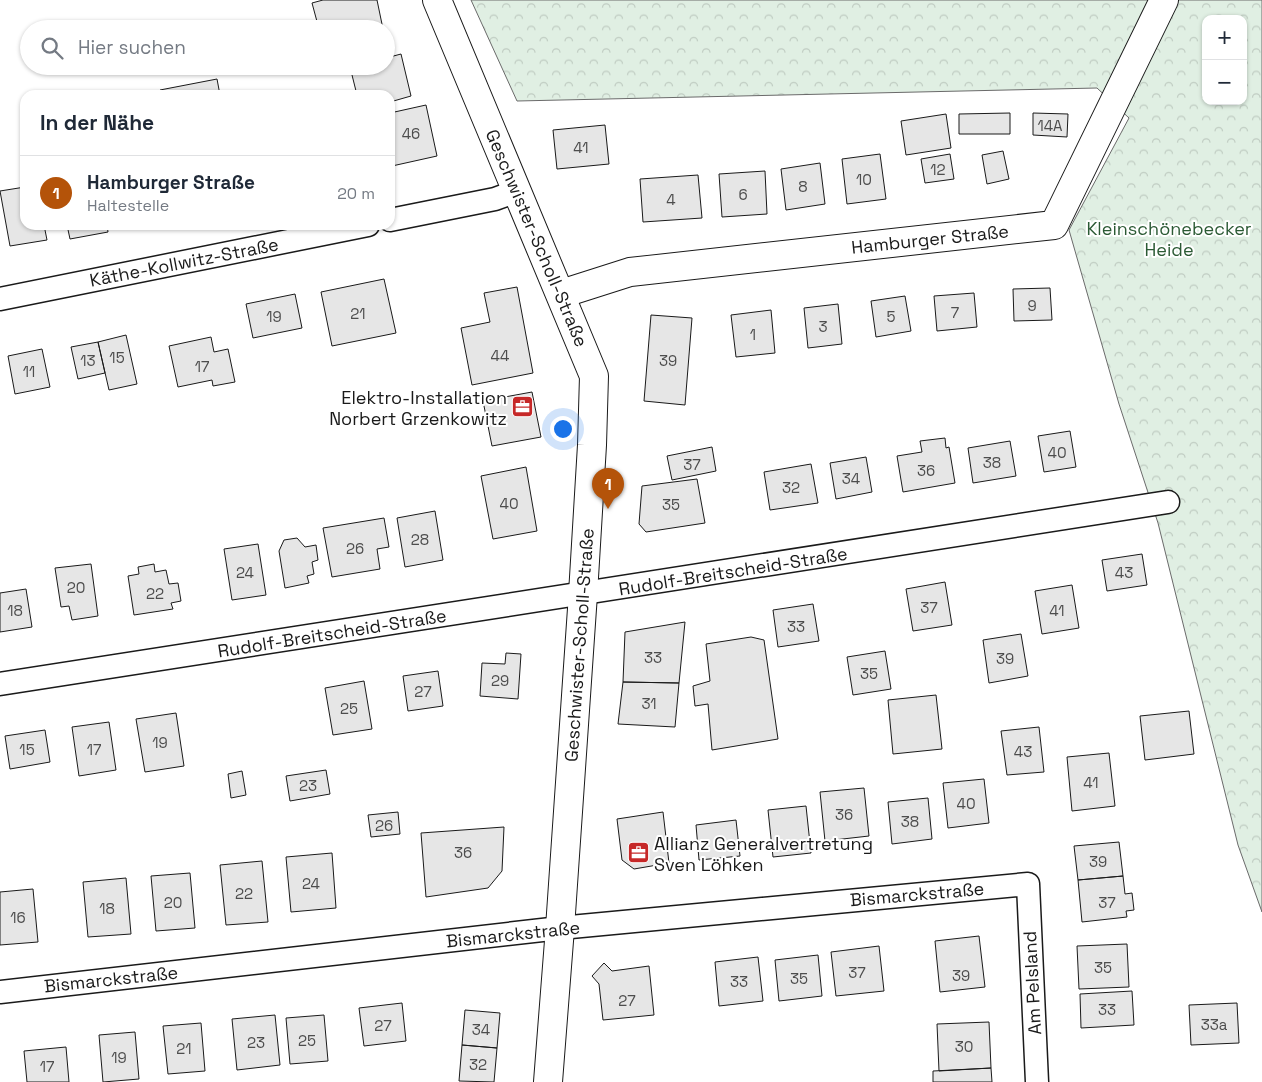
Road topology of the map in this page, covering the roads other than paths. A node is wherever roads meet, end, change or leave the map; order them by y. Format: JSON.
{"nodes":[{"id":1,"x":437,"y":0,"type":"edge"},
{"id":2,"x":1164,"y":0,"type":"edge"},
{"id":3,"x":517,"y":191,"type":"junction"},
{"id":4,"x":395,"y":219,"type":"edge"},
{"id":5,"x":343,"y":230,"type":"edge"},
{"id":6,"x":561,"y":294,"type":"junction"},
{"id":7,"x":0,"y":299,"type":"edge"},
{"id":8,"x":1168,"y":502,"type":"dead end"},
{"id":9,"x":583,"y":594,"type":"junction"},
{"id":10,"x":0,"y":684,"type":"edge"},
{"id":11,"x":1028,"y":884,"type":"joint"},
{"id":12,"x":560,"y":928,"type":"junction"},
{"id":13,"x":0,"y":992,"type":"edge"},
{"id":14,"x":548,"y":1082,"type":"edge"},
{"id":15,"x":1037,"y":1082,"type":"edge"}],
"edges":[{"from":1,"to":3,"type":"street","name":"Geschwister-Scholl-Straße"},
{"from":2,"to":6,"type":"street","name":"Hamburger Straße"},
{"from":3,"to":4,"type":"street"},
{"from":3,"to":6,"type":"street","name":"Geschwister-Scholl-Straße"},
{"from":5,"to":7,"type":"street","name":"Käthe-Kollwitz-Straße"},
{"from":6,"to":9,"type":"street","name":"Geschwister-Scholl-Straße"},
{"from":8,"to":9,"type":"street","name":"Rudolf-Breitscheid-Straße"},
{"from":9,"to":10,"type":"street","name":"Rudolf-Breitscheid-Straße"},
{"from":9,"to":12,"type":"street","name":"Geschwister-Scholl-Straße"},
{"from":11,"to":12,"type":"street","name":"Bismarckstraße"},
{"from":11,"to":15,"type":"street","name":"Am Pelsland"},
{"from":12,"to":13,"type":"street","name":"Bismarckstraße"},
{"from":12,"to":14,"type":"street","name":"Geschwister-Scholl-Straße"}]}
